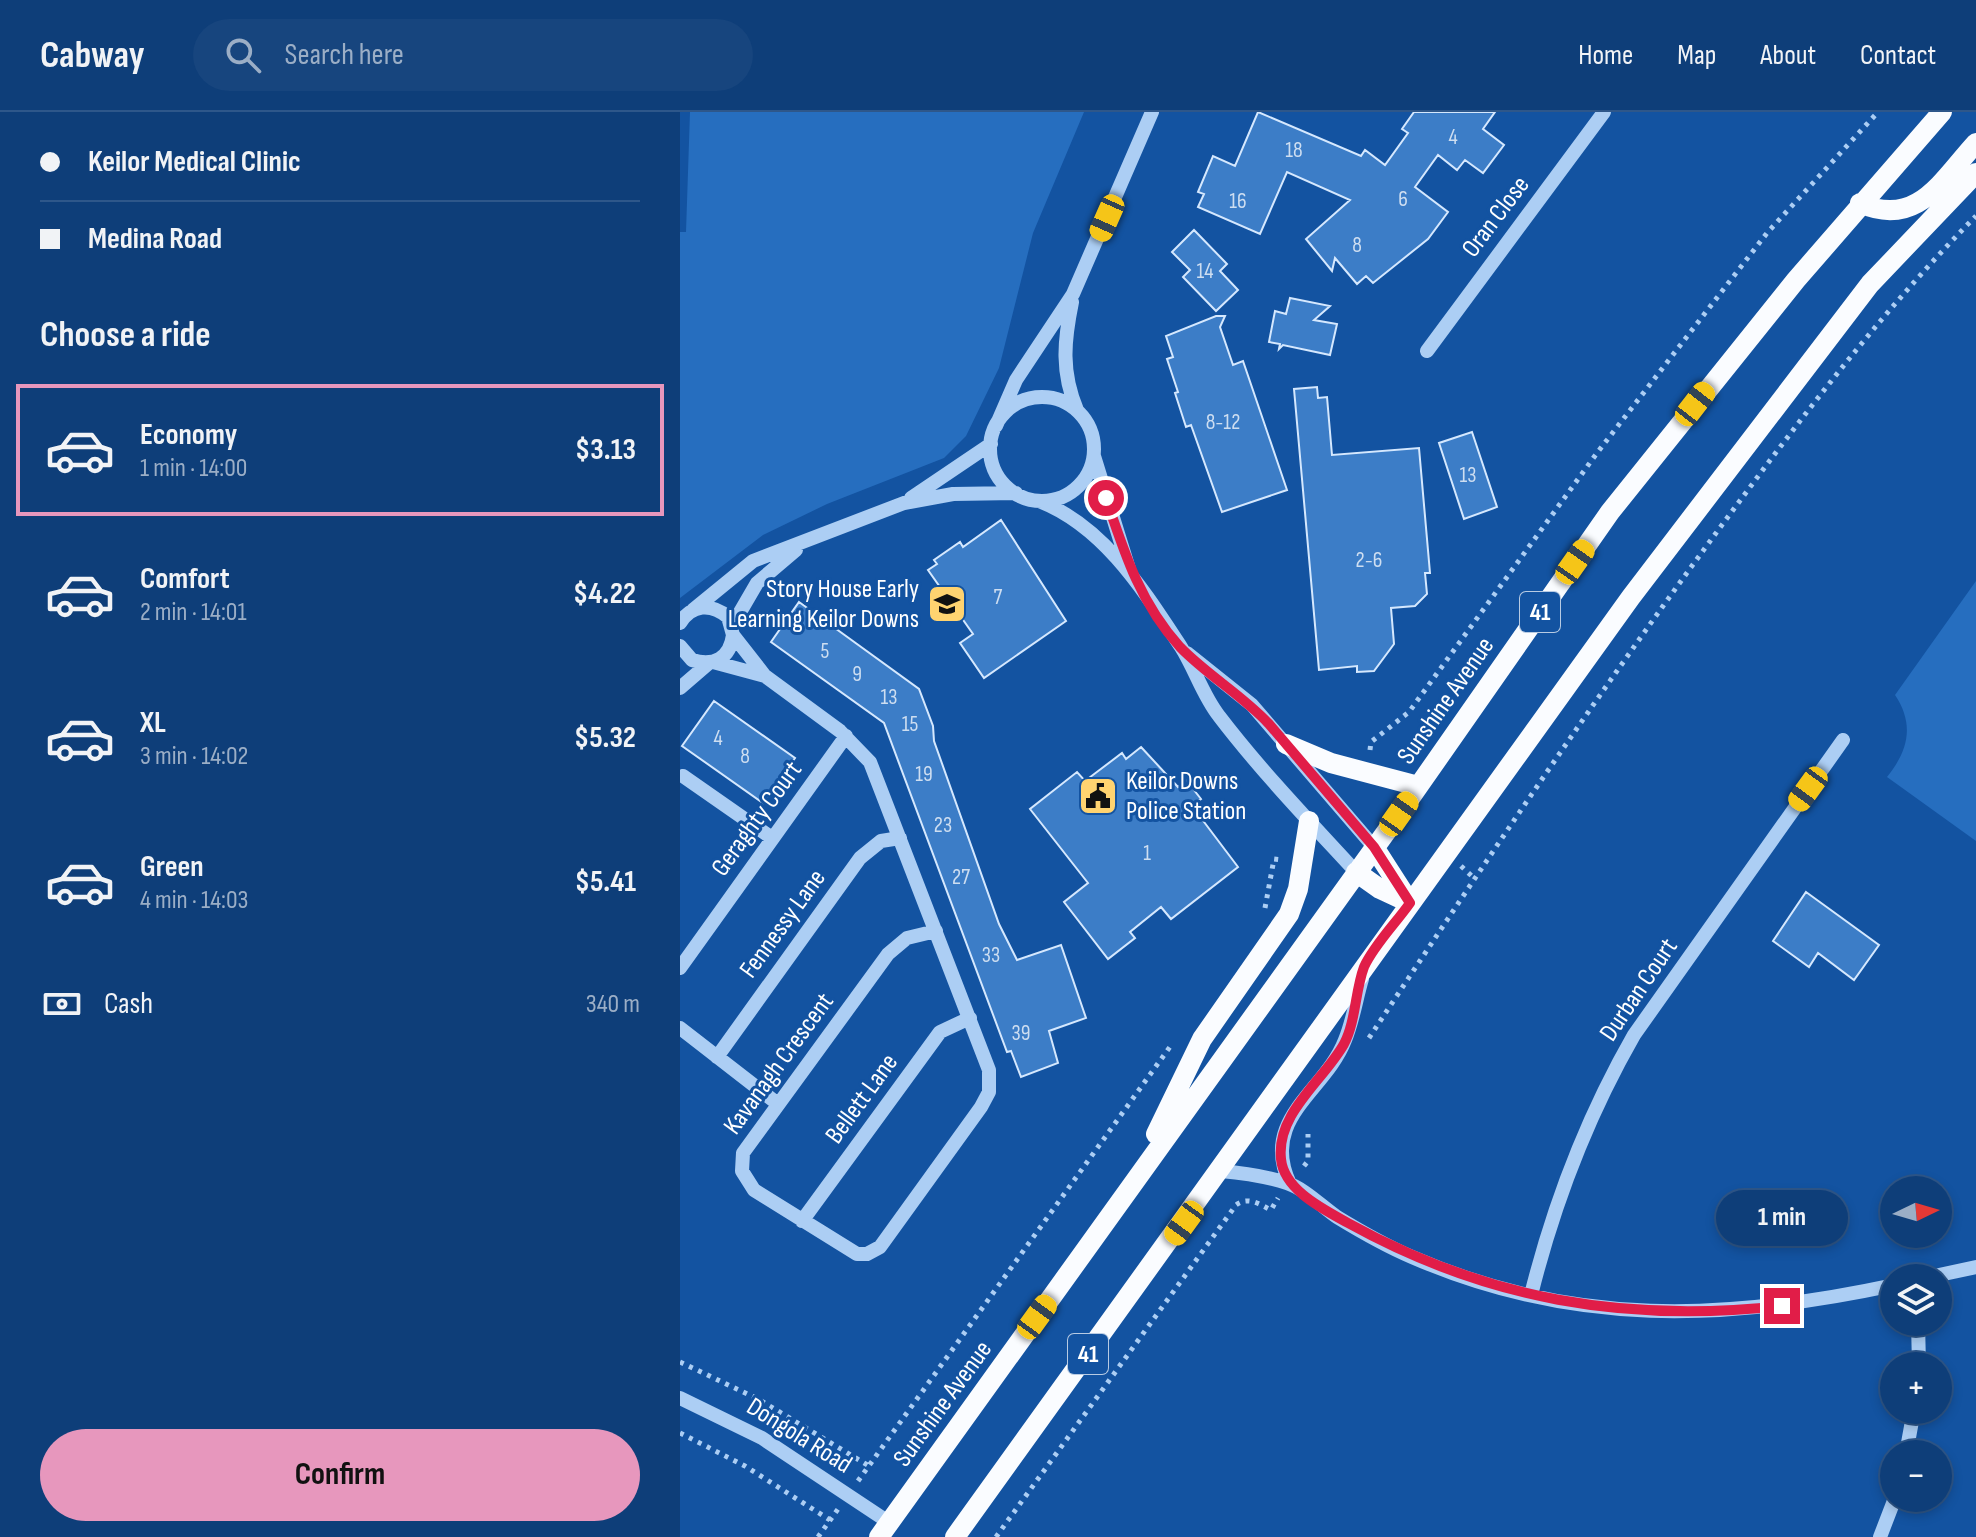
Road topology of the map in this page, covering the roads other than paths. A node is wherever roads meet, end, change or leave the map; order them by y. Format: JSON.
{"nodes":[{"id":1,"x":1152,"y":112,"type":"edge"},
{"id":2,"x":1604,"y":112,"type":"edge"},
{"id":3,"x":1942,"y":112,"type":"edge"},
{"id":4,"x":1976,"y":143,"type":"edge"},
{"id":5,"x":1976,"y":173,"type":"edge"},
{"id":6,"x":1860,"y":203,"type":"junction"},
{"id":7,"x":1073,"y":294,"type":"junction"},
{"id":8,"x":1427,"y":351,"type":"dead end"},
{"id":9,"x":1078,"y":411,"type":"junction"},
{"id":10,"x":996,"y":426,"type":"junction"},
{"id":11,"x":991,"y":444,"type":"junction"},
{"id":12,"x":1094,"y":455,"type":"junction"},
{"id":13,"x":1016,"y":493,"type":"junction"},
{"id":14,"x":1039,"y":501,"type":"junction"},
{"id":15,"x":904,"y":503,"type":"junction"},
{"id":16,"x":809,"y":541,"type":"junction"},
{"id":17,"x":1132,"y":577,"type":"junction"},
{"id":18,"x":693,"y":610,"type":"junction"},
{"id":19,"x":680,"y":623,"type":"edge"},
{"id":20,"x":733,"y":631,"type":"junction"},
{"id":21,"x":680,"y":646,"type":"edge"},
{"id":22,"x":1181,"y":648,"type":"junction"},
{"id":23,"x":711,"y":663,"type":"junction"},
{"id":24,"x":765,"y":676,"type":"junction"},
{"id":25,"x":680,"y":688,"type":"edge"},
{"id":26,"x":846,"y":736,"type":"junction"},
{"id":27,"x":1843,"y":740,"type":"dead end"},
{"id":28,"x":1286,"y":744,"type":"junction"},
{"id":29,"x":683,"y":776,"type":"dead end"},
{"id":30,"x":1418,"y":786,"type":"junction"},
{"id":31,"x":1309,"y":821,"type":"junction"},
{"id":32,"x":772,"y":838,"type":"junction"},
{"id":33,"x":900,"y":838,"type":"junction"},
{"id":34,"x":1374,"y":847,"type":"junction"},
{"id":35,"x":1356,"y":872,"type":"junction"},
{"id":36,"x":1410,"y":903,"type":"junction"},
{"id":37,"x":936,"y":931,"type":"junction"},
{"id":38,"x":1365,"y":966,"type":"junction"},
{"id":39,"x":680,"y":968,"type":"edge"},
{"id":40,"x":970,"y":1018,"type":"junction"},
{"id":41,"x":680,"y":1028,"type":"edge"},
{"id":42,"x":717,"y":1057,"type":"junction"},
{"id":43,"x":778,"y":1104,"type":"junction"},
{"id":44,"x":1221,"y":1171,"type":"junction"},
{"id":45,"x":1290,"y":1184,"type":"junction"},
{"id":46,"x":1129,"y":1188,"type":"junction"},
{"id":47,"x":802,"y":1221,"type":"junction"},
{"id":48,"x":1976,"y":1267,"type":"edge"},
{"id":49,"x":1952,"y":1272,"type":"edge"},
{"id":50,"x":1880,"y":1288,"type":"edge"},
{"id":51,"x":1531,"y":1295,"type":"junction"},
{"id":52,"x":680,"y":1398,"type":"edge"},
{"id":53,"x":1890,"y":1512,"type":"edge"},
{"id":54,"x":884,"y":1530,"type":"edge"},
{"id":55,"x":956,"y":1535,"type":"edge"},
{"id":56,"x":1880,"y":1537,"type":"edge"}],
"edges":[{"from":1,"to":7,"type":"street"},
{"from":2,"to":8,"type":"street","name":"Oran Close"},
{"from":3,"to":6,"type":"main road","name":"Sunshine Avenue","number":"41"},
{"from":4,"to":6,"type":"main road"},
{"from":5,"to":36,"type":"main road","number":"41"},
{"from":6,"to":30,"type":"main road","name":"Sunshine Avenue","number":"41"},
{"from":7,"to":9,"type":"street"},
{"from":7,"to":10,"type":"street"},
{"from":9,"to":10,"type":"street"},
{"from":9,"to":12,"type":"street"},
{"from":10,"to":11,"type":"street"},
{"from":11,"to":13,"type":"street"},
{"from":11,"to":15,"type":"street"},
{"from":12,"to":14,"type":"street"},
{"from":12,"to":17,"type":"street"},
{"from":13,"to":14,"type":"street"},
{"from":13,"to":15,"type":"street"},
{"from":14,"to":17,"type":"street"},
{"from":15,"to":16,"type":"street"},
{"from":16,"to":18,"type":"street"},
{"from":16,"to":20,"type":"street"},
{"from":17,"to":22,"type":"street"},
{"from":18,"to":19,"type":"street"},
{"from":18,"to":20,"type":"street"},
{"from":20,"to":23,"type":"street"},
{"from":20,"to":24,"type":"street","name":"Kavanagh Crescent"},
{"from":21,"to":23,"type":"street","name":"Kavanagh Crescent"},
{"from":22,"to":28,"type":"street"},
{"from":22,"to":31,"type":"street"},
{"from":23,"to":24,"type":"street","name":"Kavanagh Crescent"},
{"from":23,"to":25,"type":"street"},
{"from":24,"to":26,"type":"street","name":"Kavanagh Crescent"},
{"from":26,"to":32,"type":"street","name":"Geraghty Court"},
{"from":26,"to":33,"type":"street","name":"Kavanagh Crescent"},
{"from":27,"to":51,"type":"street","name":"Durban Court"},
{"from":28,"to":30,"type":"main road"},
{"from":28,"to":34,"type":"street"},
{"from":29,"to":32,"type":"street"},
{"from":30,"to":34,"type":"main road","name":"Sunshine Avenue","number":"41"},
{"from":31,"to":35,"type":"street"},
{"from":31,"to":46,"type":"main road"},
{"from":32,"to":39,"type":"street","name":"Geraghty Court"},
{"from":33,"to":37,"type":"street","name":"Kavanagh Crescent"},
{"from":33,"to":42,"type":"street","name":"Fennessy Lane"},
{"from":34,"to":35,"type":"main road","name":"Sunshine Avenue","number":"41"},
{"from":34,"to":36,"type":"main road"},
{"from":35,"to":36,"type":"main road"},
{"from":35,"to":46,"type":"main road","name":"Sunshine Avenue","number":"41"},
{"from":36,"to":38,"type":"main road","number":"41"},
{"from":37,"to":40,"type":"street","name":"Kavanagh Crescent"},
{"from":37,"to":43,"type":"street","name":"Kavanagh Crescent"},
{"from":38,"to":44,"type":"main road","number":"41"},
{"from":38,"to":45,"type":"street"},
{"from":40,"to":47,"type":"street","name":"Bellett Lane"},
{"from":40,"to":47,"type":"street","name":"Kavanagh Crescent"},
{"from":41,"to":42,"type":"street"},
{"from":42,"to":43,"type":"street"},
{"from":43,"to":47,"type":"street","name":"Kavanagh Crescent"},
{"from":44,"to":45,"type":"street"},
{"from":44,"to":55,"type":"main road","number":"41"},
{"from":45,"to":51,"type":"street"},
{"from":46,"to":54,"type":"main road","name":"Sunshine Avenue","number":"41"},
{"from":48,"to":49,"type":"street"},
{"from":50,"to":51,"type":"street"},
{"from":52,"to":54,"type":"street","name":"Dongola Road"},
{"from":53,"to":56,"type":"street"}]}
